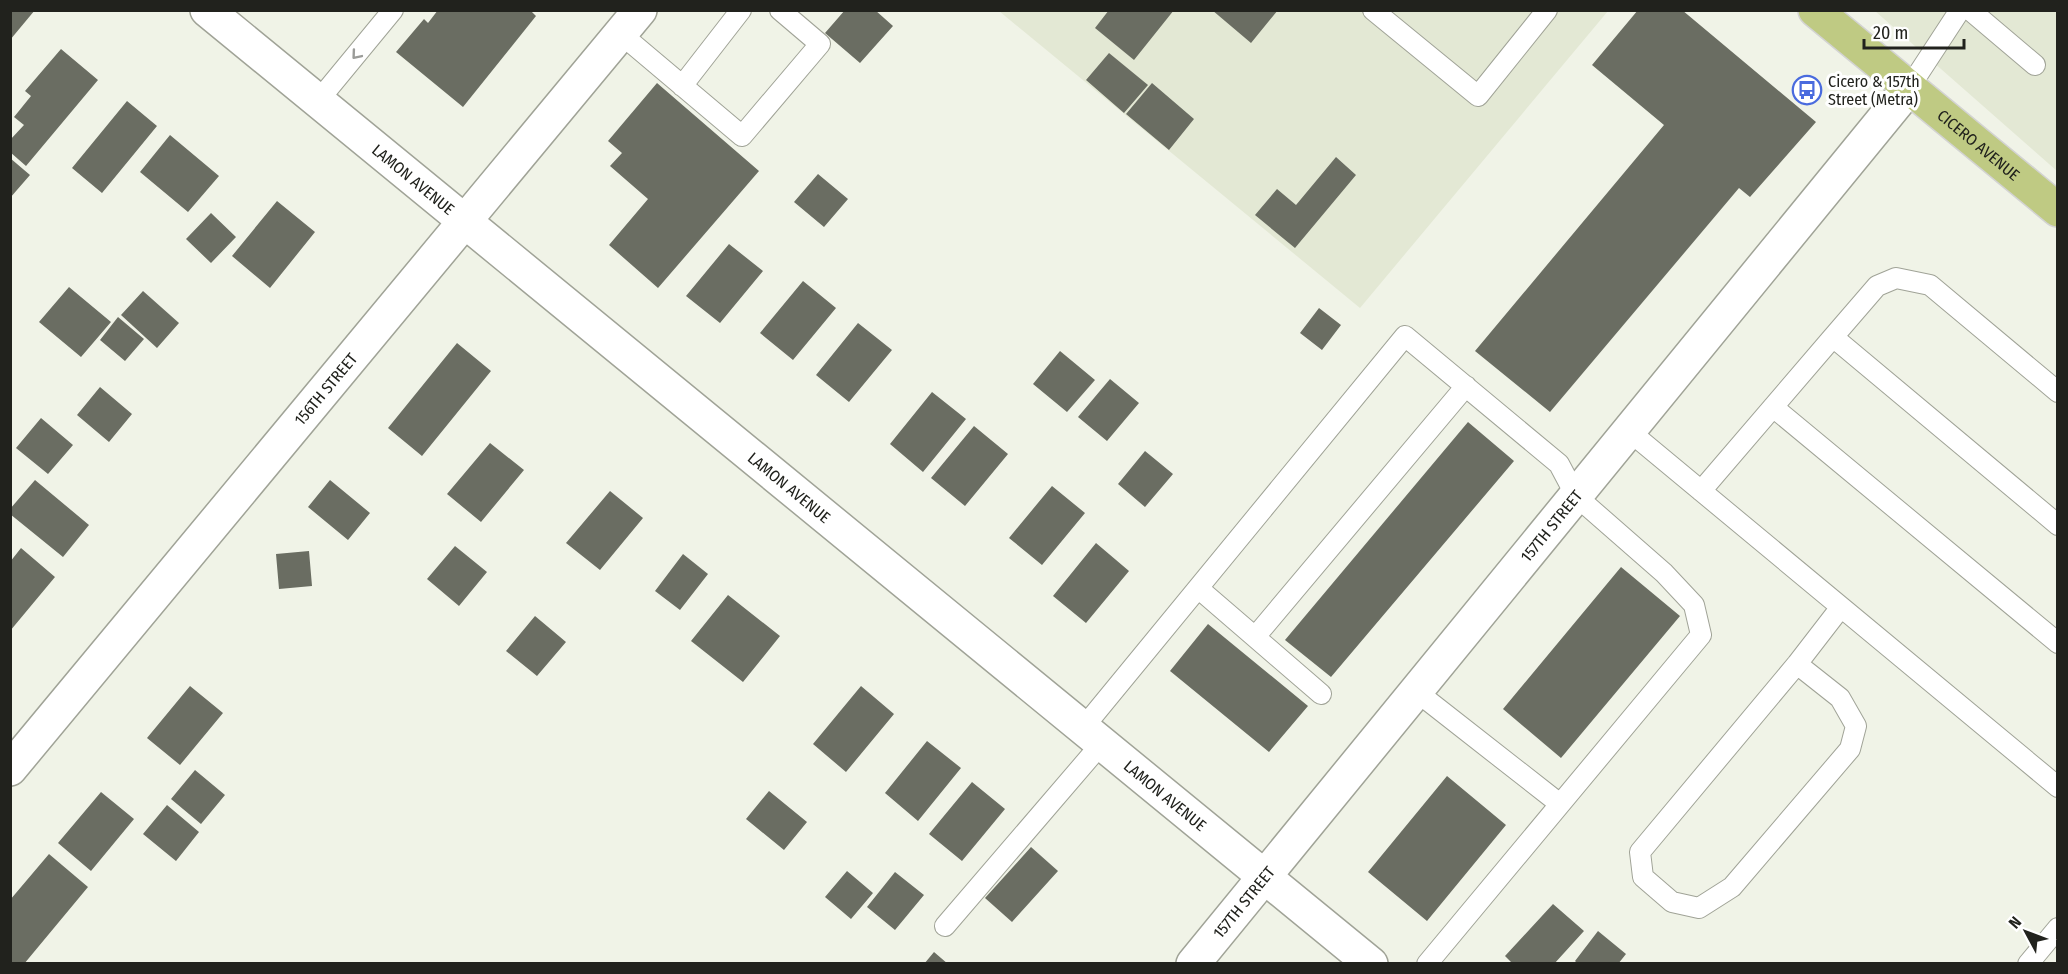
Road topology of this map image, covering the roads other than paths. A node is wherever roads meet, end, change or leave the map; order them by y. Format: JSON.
{"nodes":[{"id":1,"x":207,"y":10,"type":"edge"},
{"id":2,"x":393,"y":10,"type":"edge"},
{"id":3,"x":741,"y":10,"type":"edge"},
{"id":4,"x":780,"y":10,"type":"edge"},
{"id":5,"x":1373,"y":10,"type":"edge"},
{"id":6,"x":1547,"y":10,"type":"edge"},
{"id":7,"x":1815,"y":10,"type":"edge"},
{"id":8,"x":1960,"y":10,"type":"edge"},
{"id":9,"x":1970,"y":10,"type":"edge"},
{"id":10,"x":630,"y":22,"type":"edge"},
{"id":11,"x":2035,"y":66,"type":"dead end"},
{"id":12,"x":682,"y":86,"type":"junction"},
{"id":13,"x":1909,"y":88,"type":"junction"},
{"id":14,"x":318,"y":101,"type":"junction"},
{"id":15,"x":2058,"y":210,"type":"edge"},
{"id":16,"x":464,"y":221,"type":"junction"},
{"id":17,"x":1833,"y":337,"type":"junction"},
{"id":18,"x":1466,"y":386,"type":"junction"},
{"id":19,"x":2058,"y":392,"type":"edge"},
{"id":20,"x":1773,"y":407,"type":"junction"},
{"id":21,"x":1629,"y":431,"type":"junction"},
{"id":22,"x":1701,"y":491,"type":"junction"},
{"id":23,"x":1576,"y":496,"type":"junction"},
{"id":24,"x":2058,"y":525,"type":"edge"},
{"id":25,"x":1198,"y":588,"type":"junction"},
{"id":26,"x":1841,"y":608,"type":"junction"},
{"id":27,"x":1255,"y":637,"type":"junction"},
{"id":28,"x":2058,"y":643,"type":"edge"},
{"id":29,"x":1797,"y":664,"type":"junction"},
{"id":30,"x":1417,"y":692,"type":"junction"},
{"id":31,"x":1322,"y":694,"type":"dead end"},
{"id":32,"x":1092,"y":735,"type":"junction"},
{"id":33,"x":10,"y":770,"type":"edge"},
{"id":34,"x":2058,"y":787,"type":"edge"},
{"id":35,"x":1560,"y":804,"type":"junction"},
{"id":36,"x":1265,"y":877,"type":"junction"},
{"id":37,"x":945,"y":926,"type":"dead end"},
{"id":38,"x":2058,"y":928,"type":"edge"},
{"id":39,"x":1193,"y":963,"type":"edge"},
{"id":40,"x":1371,"y":963,"type":"edge"},
{"id":41,"x":1427,"y":963,"type":"edge"},
{"id":42,"x":2028,"y":963,"type":"edge"}],
"edges":[{"from":1,"to":14,"type":"street","name":"LAMON AVENUE"},
{"from":2,"to":14,"type":"lane","one_way":true},
{"from":3,"to":12,"type":"lane"},
{"from":4,"to":12,"type":"lane"},
{"from":5,"to":6,"type":"lane"},
{"from":7,"to":13,"type":"main road","name":"CICERO AVENUE"},
{"from":8,"to":13,"type":"lane"},
{"from":9,"to":11,"type":"lane"},
{"from":10,"to":12,"type":"lane"},
{"from":10,"to":16,"type":"street","name":"156TH STREET"},
{"from":13,"to":15,"type":"main road","name":"CICERO AVENUE"},
{"from":13,"to":21,"type":"street","name":"157TH STREET"},
{"from":14,"to":16,"type":"street","name":"LAMON AVENUE"},
{"from":16,"to":32,"type":"street","name":"LAMON AVENUE"},
{"from":16,"to":33,"type":"street","name":"156TH STREET"},
{"from":17,"to":19,"type":"lane"},
{"from":17,"to":20,"type":"lane"},
{"from":17,"to":24,"type":"lane"},
{"from":18,"to":23,"type":"lane"},
{"from":18,"to":25,"type":"lane"},
{"from":18,"to":27,"type":"lane"},
{"from":20,"to":22,"type":"lane"},
{"from":20,"to":28,"type":"lane"},
{"from":21,"to":22,"type":"lane"},
{"from":21,"to":23,"type":"street","name":"157TH STREET"},
{"from":22,"to":26,"type":"lane"},
{"from":23,"to":30,"type":"street","name":"157TH STREET"},
{"from":23,"to":35,"type":"lane"},
{"from":25,"to":27,"type":"lane"},
{"from":25,"to":32,"type":"lane"},
{"from":26,"to":29,"type":"lane"},
{"from":26,"to":34,"type":"lane"},
{"from":27,"to":31,"type":"lane"},
{"from":29,"to":29,"type":"lane"},
{"from":30,"to":35,"type":"lane"},
{"from":30,"to":36,"type":"street","name":"157TH STREET"},
{"from":32,"to":36,"type":"street","name":"LAMON AVENUE"},
{"from":32,"to":37,"type":"lane"},
{"from":35,"to":41,"type":"lane"},
{"from":36,"to":39,"type":"street","name":"157TH STREET"},
{"from":36,"to":40,"type":"street","name":"LAMON AVENUE"},
{"from":38,"to":42,"type":"lane"}]}
